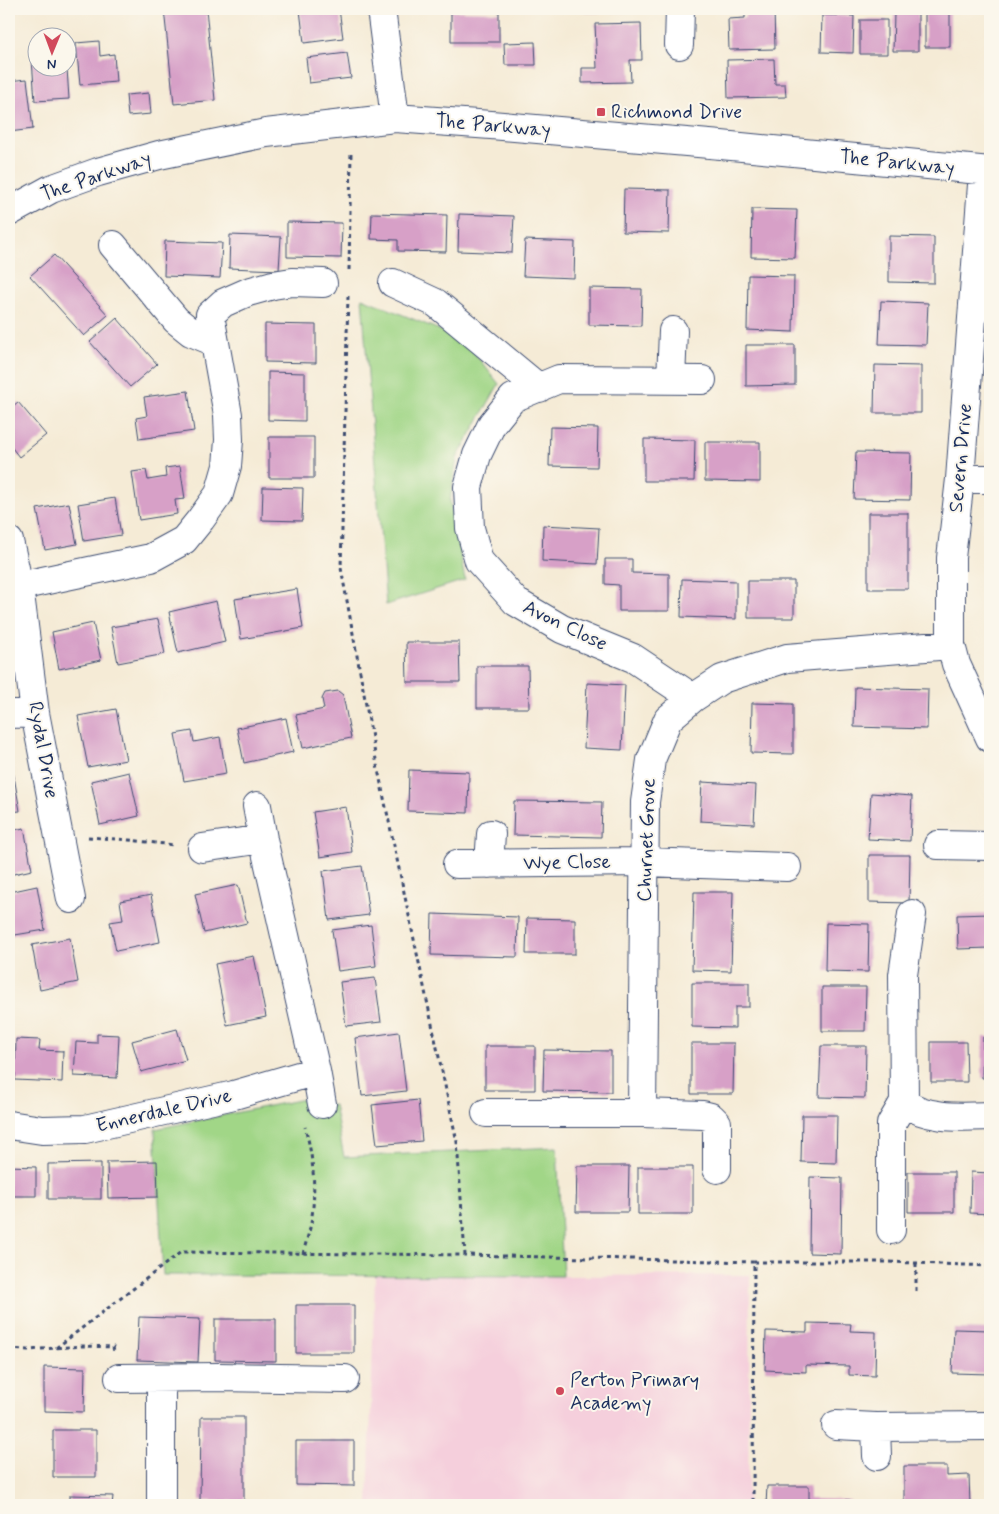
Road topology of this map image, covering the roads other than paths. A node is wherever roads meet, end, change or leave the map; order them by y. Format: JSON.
{"nodes":[{"id":1,"x":381,"y":9,"type":"edge"},
{"id":2,"x":680,"y":9,"type":"edge"},
{"id":3,"x":679,"y":45,"type":"dead end"},
{"id":4,"x":395,"y":118,"type":"junction"},
{"id":5,"x":986,"y":171,"type":"edge"},
{"id":6,"x":9,"y":212,"type":"edge"},
{"id":7,"x":113,"y":245,"type":"dead end"},
{"id":8,"x":323,"y":282,"type":"dead end"},
{"id":9,"x":393,"y":283,"type":"dead end"},
{"id":10,"x":672,"y":332,"type":"dead end"},
{"id":11,"x":216,"y":342,"type":"junction"},
{"id":12,"x":670,"y":380,"type":"junction"},
{"id":13,"x":702,"y":380,"type":"dead end"},
{"id":14,"x":539,"y":388,"type":"junction"},
{"id":15,"x":960,"y":479,"type":"junction"},
{"id":16,"x":990,"y":479,"type":"edge"},
{"id":17,"x":9,"y":541,"type":"edge"},
{"id":18,"x":19,"y":586,"type":"junction"},
{"id":19,"x":951,"y":645,"type":"junction"},
{"id":20,"x":693,"y":698,"type":"junction"},
{"id":21,"x":22,"y":714,"type":"edge"},
{"id":22,"x":990,"y":738,"type":"edge"},
{"id":23,"x":257,"y":806,"type":"dead end"},
{"id":24,"x":490,"y":834,"type":"dead end"},
{"id":25,"x":263,"y":838,"type":"junction"},
{"id":26,"x":938,"y":845,"type":"dead end"},
{"id":27,"x":990,"y":846,"type":"edge"},
{"id":28,"x":202,"y":848,"type":"road end"},
{"id":29,"x":645,"y":862,"type":"junction"},
{"id":30,"x":457,"y":864,"type":"dead end"},
{"id":31,"x":489,"y":864,"type":"junction"},
{"id":32,"x":787,"y":867,"type":"dead end"},
{"id":33,"x":70,"y":899,"type":"dead end"},
{"id":34,"x":912,"y":914,"type":"dead end"},
{"id":35,"x":316,"y":1071,"type":"junction"},
{"id":36,"x":904,"y":1102,"type":"junction"},
{"id":37,"x":313,"y":1113,"type":"road end"},
{"id":38,"x":486,"y":1113,"type":"dead end"},
{"id":39,"x":642,"y":1114,"type":"junction"},
{"id":40,"x":990,"y":1116,"type":"edge"},
{"id":41,"x":9,"y":1126,"type":"edge"},
{"id":42,"x":717,"y":1169,"type":"dead end"},
{"id":43,"x":891,"y":1230,"type":"dead end"},
{"id":44,"x":119,"y":1378,"type":"road end"},
{"id":45,"x":161,"y":1378,"type":"junction"},
{"id":46,"x":345,"y":1379,"type":"dead end"},
{"id":47,"x":836,"y":1425,"type":"dead end"},
{"id":48,"x":990,"y":1426,"type":"edge"},
{"id":49,"x":876,"y":1427,"type":"junction"},
{"id":50,"x":876,"y":1456,"type":"dead end"},
{"id":51,"x":161,"y":1505,"type":"edge"}],
"edges":[{"from":1,"to":4,"type":"street"},
{"from":2,"to":3,"type":"street"},
{"from":4,"to":5,"type":"street","name":"The Parkway"},
{"from":4,"to":6,"type":"street","name":"The Parkway"},
{"from":5,"to":15,"type":"street","name":"Severn Drive"},
{"from":7,"to":11,"type":"street"},
{"from":8,"to":11,"type":"street"},
{"from":9,"to":14,"type":"street"},
{"from":10,"to":12,"type":"street"},
{"from":11,"to":18,"type":"street"},
{"from":12,"to":13,"type":"street","name":"Avon Close"},
{"from":12,"to":14,"type":"street","name":"Avon Close"},
{"from":14,"to":20,"type":"street","name":"Avon Close"},
{"from":15,"to":16,"type":"street"},
{"from":15,"to":19,"type":"street","name":"Severn Drive"},
{"from":17,"to":18,"type":"street","name":"Rydal Drive"},
{"from":18,"to":21,"type":"street","name":"Rydal Drive"},
{"from":19,"to":20,"type":"street","name":"Churnet Grove"},
{"from":19,"to":22,"type":"street","name":"Severn Drive"},
{"from":20,"to":29,"type":"street","name":"Churnet Grove"},
{"from":21,"to":33,"type":"street","name":"Rydal Drive"},
{"from":23,"to":25,"type":"street"},
{"from":24,"to":31,"type":"street"},
{"from":25,"to":28,"type":"street"},
{"from":25,"to":35,"type":"street"},
{"from":26,"to":27,"type":"street"},
{"from":29,"to":31,"type":"street","name":"Wye Close"},
{"from":29,"to":32,"type":"street","name":"Wye Close"},
{"from":29,"to":39,"type":"street","name":"Churnet Grove"},
{"from":30,"to":31,"type":"street","name":"Wye Close"},
{"from":34,"to":36,"type":"street"},
{"from":35,"to":37,"type":"street"},
{"from":35,"to":41,"type":"street","name":"Ennerdale Drive"},
{"from":36,"to":40,"type":"street"},
{"from":36,"to":43,"type":"street"},
{"from":38,"to":39,"type":"street"},
{"from":39,"to":42,"type":"street"},
{"from":44,"to":45,"type":"street"},
{"from":45,"to":46,"type":"street"},
{"from":45,"to":51,"type":"street"},
{"from":47,"to":49,"type":"street"},
{"from":48,"to":49,"type":"street"},
{"from":49,"to":50,"type":"street"}]}
